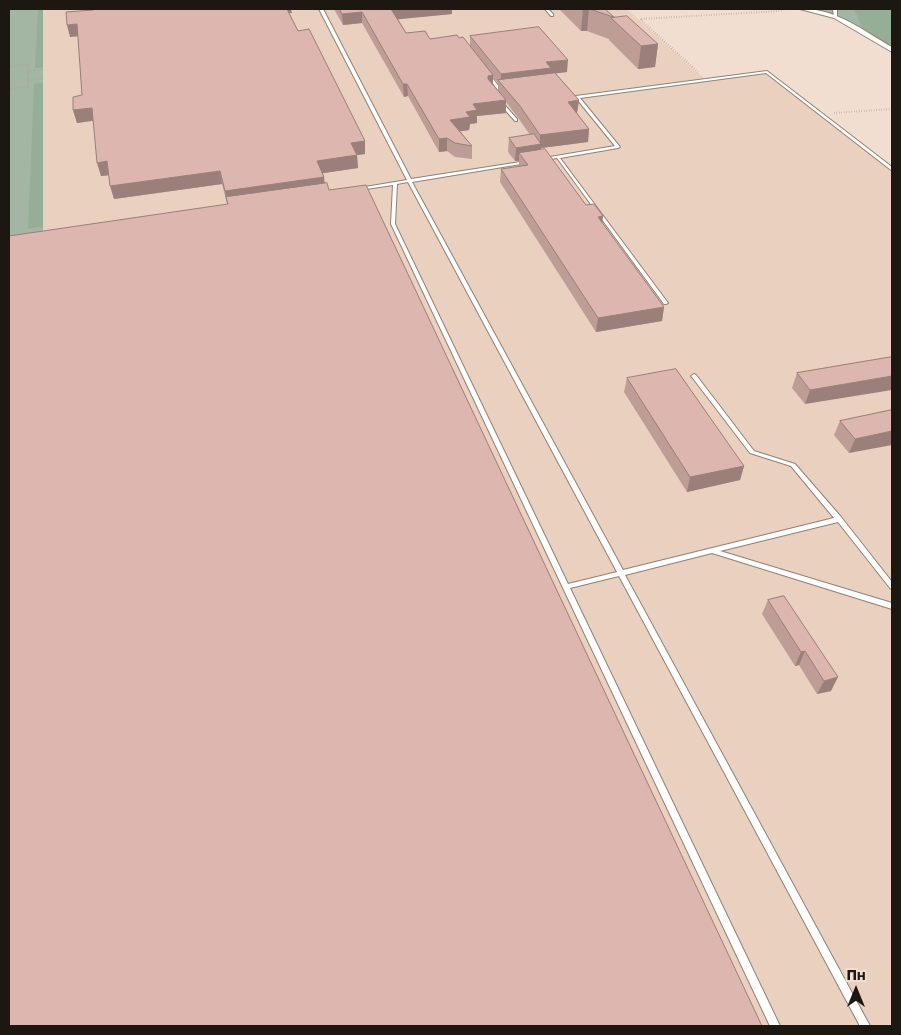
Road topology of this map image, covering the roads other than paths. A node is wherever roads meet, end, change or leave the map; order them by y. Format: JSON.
{"nodes":[{"id":1,"x":321,"y":9,"type":"edge"},
{"id":2,"x":546,"y":9,"type":"edge"},
{"id":3,"x":803,"y":9,"type":"edge"},
{"id":4,"x":835,"y":9,"type":"edge"},
{"id":5,"x":552,"y":15,"type":"dead end"},
{"id":6,"x":836,"y":17,"type":"junction"},
{"id":7,"x":892,"y":50,"type":"edge"},
{"id":8,"x":487,"y":74,"type":"edge"},
{"id":9,"x":508,"y":88,"type":"edge"},
{"id":10,"x":499,"y":89,"type":"junction"},
{"id":11,"x":491,"y":90,"type":"edge"},
{"id":12,"x":572,"y":92,"type":"edge"},
{"id":13,"x":577,"y":97,"type":"junction"},
{"id":14,"x":497,"y":98,"type":"edge"},
{"id":15,"x":516,"y":120,"type":"dead end"},
{"id":16,"x":558,"y":157,"type":"junction"},
{"id":17,"x":539,"y":160,"type":"edge"},
{"id":18,"x":530,"y":162,"type":"edge"},
{"id":19,"x":892,"y":169,"type":"edge"},
{"id":20,"x":410,"y":182,"type":"junction"},
{"id":21,"x":395,"y":184,"type":"junction"},
{"id":22,"x":356,"y":189,"type":"edge"},
{"id":23,"x":666,"y":303,"type":"dead end"},
{"id":24,"x":694,"y":376,"type":"dead end"},
{"id":25,"x":839,"y":519,"type":"junction"},
{"id":26,"x":712,"y":551,"type":"junction"},
{"id":27,"x":621,"y":573,"type":"junction"},
{"id":28,"x":892,"y":586,"type":"edge"},
{"id":29,"x":565,"y":587,"type":"junction"},
{"id":30,"x":892,"y":606,"type":"edge"},
{"id":31,"x":775,"y":1026,"type":"edge"},
{"id":32,"x":864,"y":1026,"type":"edge"}],
"edges":[{"from":1,"to":20,"type":"lane"},
{"from":2,"to":5,"type":"lane"},
{"from":3,"to":6,"type":"street"},
{"from":4,"to":6,"type":"lane"},
{"from":6,"to":7,"type":"street"},
{"from":8,"to":10,"type":"lane"},
{"from":9,"to":10,"type":"lane"},
{"from":10,"to":11,"type":"lane"},
{"from":12,"to":13,"type":"lane"},
{"from":13,"to":16,"type":"lane"},
{"from":13,"to":19,"type":"lane"},
{"from":14,"to":15,"type":"lane"},
{"from":16,"to":17,"type":"lane"},
{"from":16,"to":23,"type":"lane"},
{"from":18,"to":20,"type":"lane"},
{"from":20,"to":21,"type":"lane"},
{"from":20,"to":27,"type":"lane"},
{"from":21,"to":22,"type":"lane"},
{"from":21,"to":29,"type":"lane"},
{"from":24,"to":25,"type":"lane"},
{"from":25,"to":26,"type":"lane"},
{"from":25,"to":28,"type":"lane"},
{"from":26,"to":27,"type":"lane"},
{"from":26,"to":30,"type":"lane"},
{"from":27,"to":29,"type":"lane"},
{"from":27,"to":32,"type":"lane"},
{"from":29,"to":31,"type":"lane"}]}
